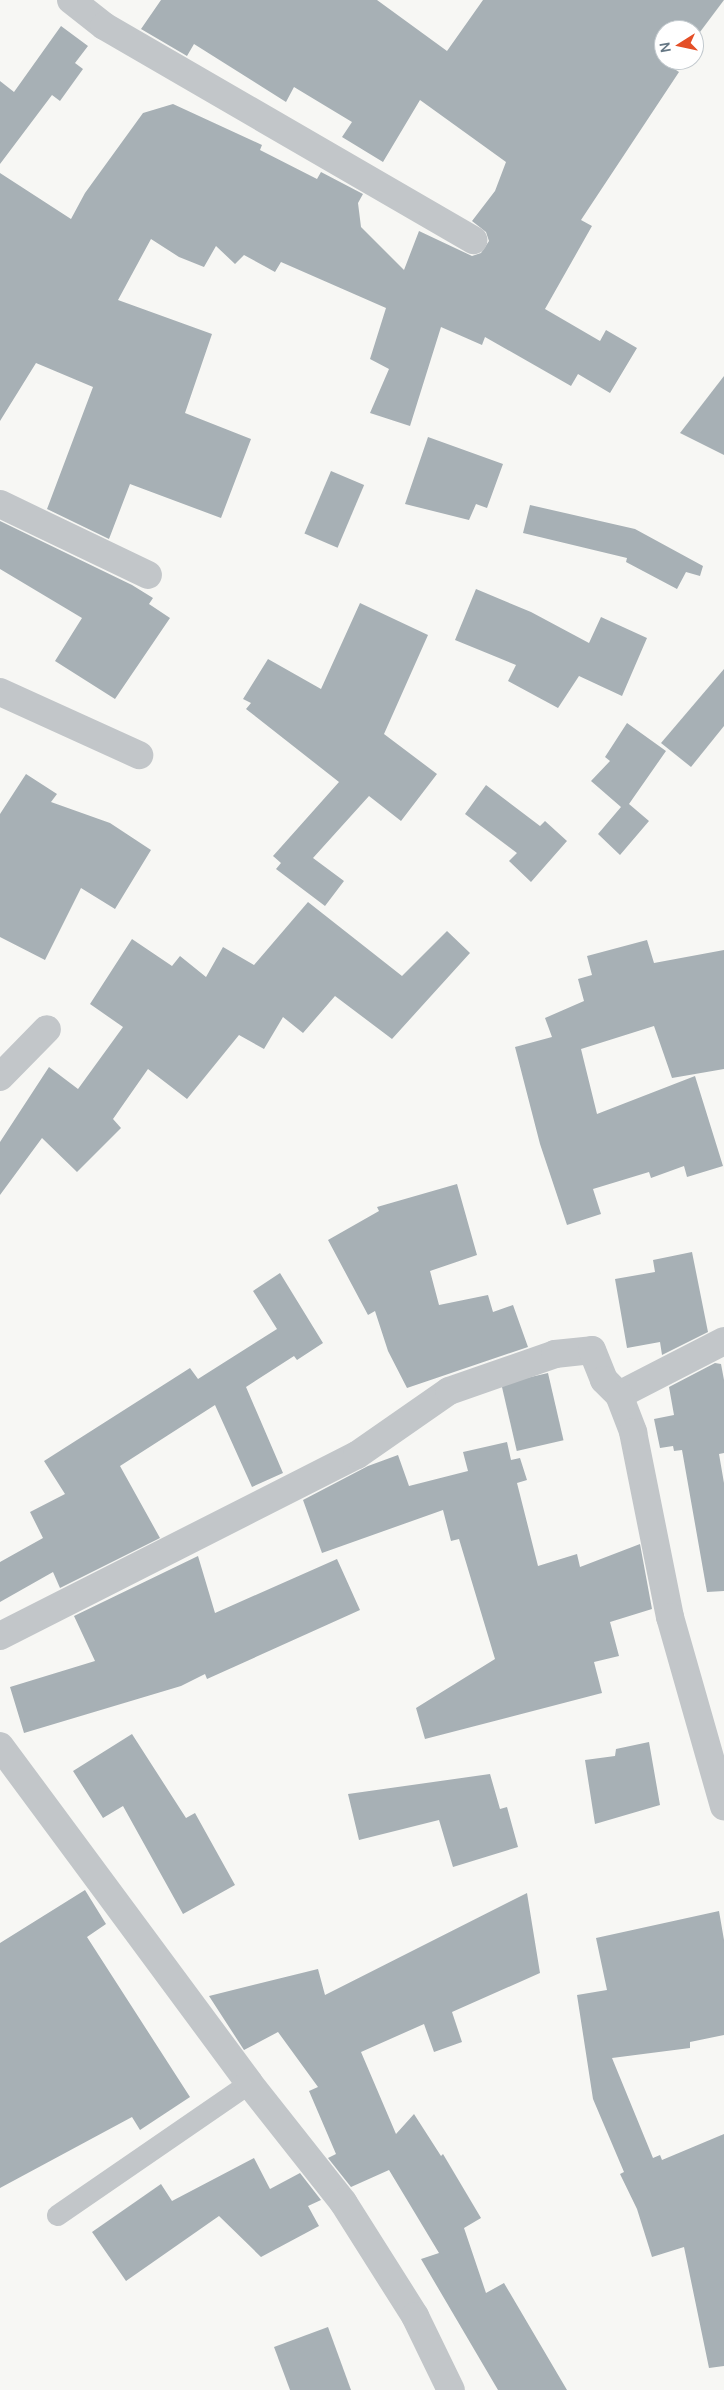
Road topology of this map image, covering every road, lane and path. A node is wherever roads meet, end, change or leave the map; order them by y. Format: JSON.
{"nodes":[{"id":1,"x":72,"y":0,"type":"edge"},
{"id":2,"x":473,"y":240,"type":"dead end"},
{"id":3,"x":0,"y":504,"type":"edge"},
{"id":4,"x":148,"y":575,"type":"dead end"},
{"id":5,"x":0,"y":692,"type":"edge"},
{"id":6,"x":139,"y":754,"type":"dead end"},
{"id":7,"x":47,"y":1029,"type":"dead end"},
{"id":8,"x":0,"y":1077,"type":"edge"},
{"id":9,"x":724,"y":1341,"type":"edge"},
{"id":10,"x":619,"y":1395,"type":"junction"},
{"id":11,"x":0,"y":1636,"type":"edge"},
{"id":12,"x":4,"y":1760,"type":"edge"},
{"id":13,"x":724,"y":1806,"type":"edge"},
{"id":14,"x":249,"y":2084,"type":"junction"},
{"id":15,"x":57,"y":2215,"type":"dead end"},
{"id":16,"x":451,"y":2390,"type":"edge"}],
"edges":[{"from":1,"to":2,"type":"street"},
{"from":3,"to":4,"type":"street"},
{"from":5,"to":6,"type":"street"},
{"from":7,"to":8,"type":"street"},
{"from":9,"to":10,"type":"street"},
{"from":10,"to":11,"type":"street"},
{"from":10,"to":13,"type":"street"},
{"from":12,"to":14,"type":"street"},
{"from":14,"to":15,"type":"lane"},
{"from":14,"to":16,"type":"street"}]}
